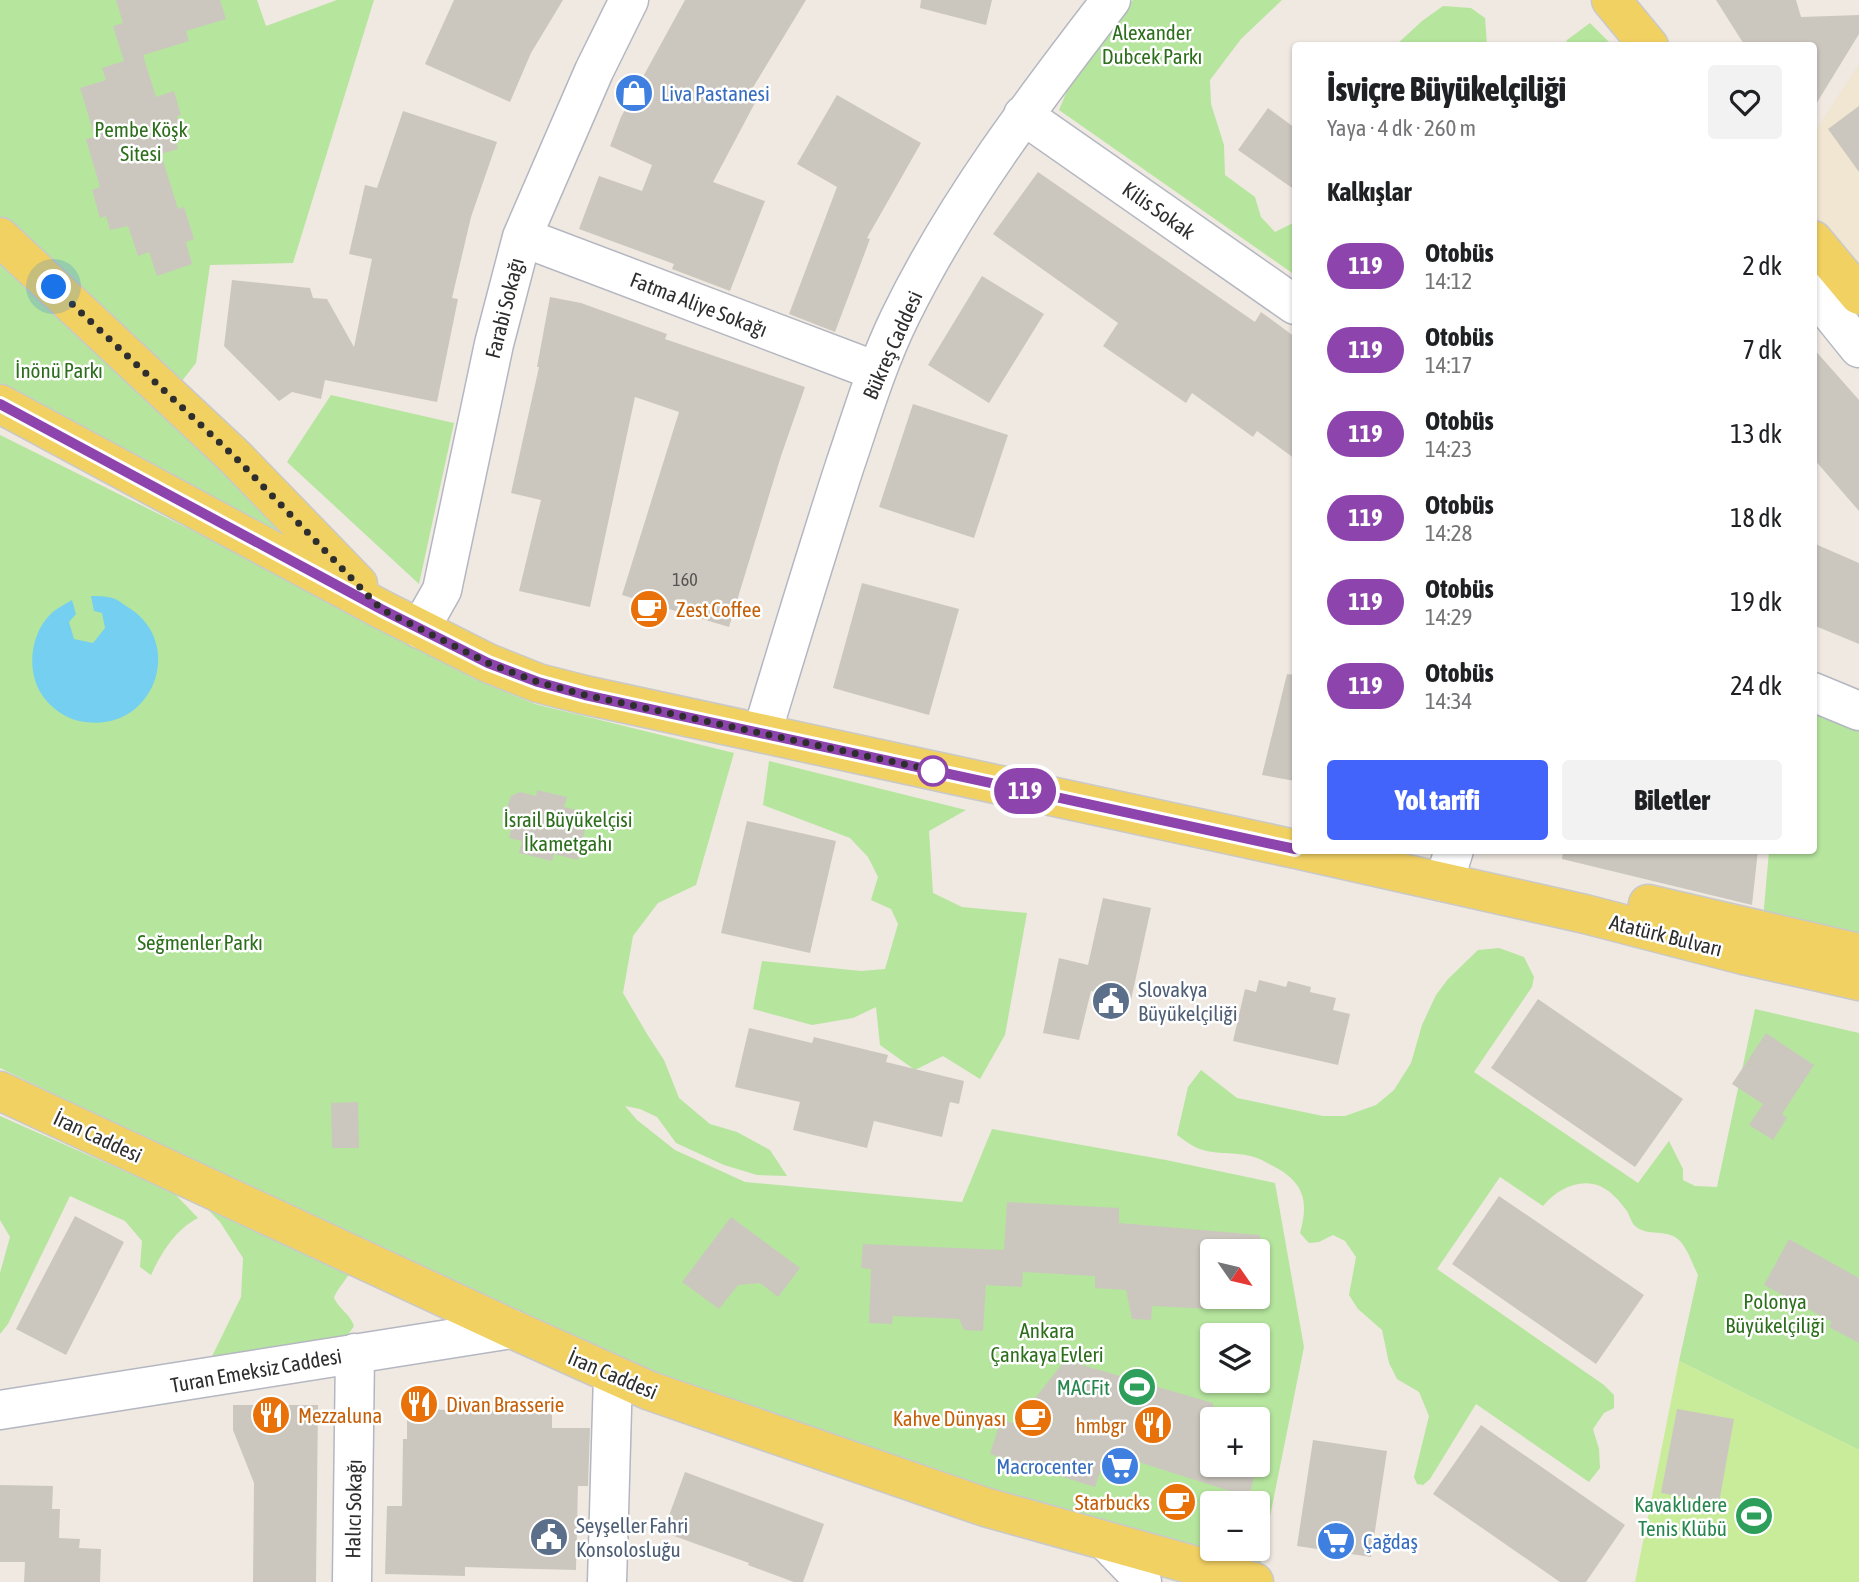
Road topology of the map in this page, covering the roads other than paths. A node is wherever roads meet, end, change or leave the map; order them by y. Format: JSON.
{"nodes":[{"id":1,"x":629,"y":0,"type":"edge"},
{"id":2,"x":1111,"y":0,"type":"edge"},
{"id":3,"x":1611,"y":0,"type":"edge"},
{"id":4,"x":1646,"y":42,"type":"edge"},
{"id":5,"x":1023,"y":115,"type":"junction"},
{"id":6,"x":0,"y":237,"type":"edge"},
{"id":7,"x":522,"y":237,"type":"junction"},
{"id":8,"x":1817,"y":245,"type":"edge"},
{"id":9,"x":1859,"y":295,"type":"edge"},
{"id":10,"x":1817,"y":296,"type":"edge"},
{"id":11,"x":1292,"y":303,"type":"edge"},
{"id":12,"x":1859,"y":348,"type":"edge"},
{"id":13,"x":876,"y":371,"type":"junction"},
{"id":14,"x":0,"y":404,"type":"edge"},
{"id":15,"x":381,"y":609,"type":"junction"},
{"id":16,"x":419,"y":629,"type":"junction"},
{"id":17,"x":1817,"y":694,"type":"edge"},
{"id":18,"x":1859,"y":711,"type":"edge"},
{"id":19,"x":762,"y":733,"type":"junction"},
{"id":20,"x":1292,"y":849,"type":"edge"},
{"id":21,"x":1324,"y":854,"type":"edge"},
{"id":22,"x":1457,"y":874,"type":"edge"},
{"id":23,"x":1859,"y":953,"type":"edge"},
{"id":24,"x":1859,"y":981,"type":"edge"},
{"id":25,"x":0,"y":1091,"type":"edge"},
{"id":26,"x":512,"y":1329,"type":"junction"},
{"id":27,"x":355,"y":1353,"type":"junction"},
{"id":28,"x":613,"y":1375,"type":"junction"},
{"id":29,"x":0,"y":1410,"type":"edge"},
{"id":30,"x":1107,"y":1542,"type":"junction"},
{"id":31,"x":352,"y":1582,"type":"edge"},
{"id":32,"x":607,"y":1582,"type":"edge"},
{"id":33,"x":1142,"y":1582,"type":"edge"},
{"id":34,"x":1254,"y":1582,"type":"edge"}],
"edges":[{"from":1,"to":7,"type":"street","name":"Farabi Sokağı"},
{"from":2,"to":5,"type":"street","name":"Bükreş Caddesi"},
{"from":3,"to":4,"type":"main road"},
{"from":5,"to":11,"type":"street","name":"Kilis Sokak"},
{"from":5,"to":13,"type":"street","name":"Bükreş Caddesi"},
{"from":6,"to":15,"type":"main road"},
{"from":7,"to":13,"type":"street","name":"Fatma Aliye Sokağı"},
{"from":7,"to":16,"type":"street","name":"Farabi Sokağı"},
{"from":8,"to":9,"type":"main road"},
{"from":10,"to":12,"type":"street"},
{"from":13,"to":19,"type":"street","name":"Bükreş Caddesi"},
{"from":14,"to":15,"type":"main road","name":"Atatürk Bulvarı"},
{"from":15,"to":16,"type":"main road","name":"Atatürk Bulvarı"},
{"from":16,"to":19,"type":"main road","name":"Atatürk Bulvarı"},
{"from":17,"to":18,"type":"street"},
{"from":19,"to":20,"type":"main road","name":"Atatürk Bulvarı"},
{"from":21,"to":22,"type":"main road","name":"Atatürk Bulvarı"},
{"from":22,"to":23,"type":"main road","name":"Atatürk Bulvarı"},
{"from":22,"to":24,"type":"main road","name":"Atatürk Bulvarı"},
{"from":25,"to":26,"type":"main road","name":"İran Caddesi"},
{"from":26,"to":27,"type":"street","name":"Turan Emeksiz Caddesi"},
{"from":26,"to":28,"type":"main road","name":"İran Caddesi"},
{"from":27,"to":29,"type":"street","name":"Turan Emeksiz Caddesi"},
{"from":27,"to":31,"type":"street","name":"Halıcı Sokağı"},
{"from":28,"to":30,"type":"main road","name":"İran Caddesi"},
{"from":28,"to":32,"type":"street"},
{"from":30,"to":33,"type":"street"},
{"from":30,"to":34,"type":"main road","name":"İran Caddesi"}]}
